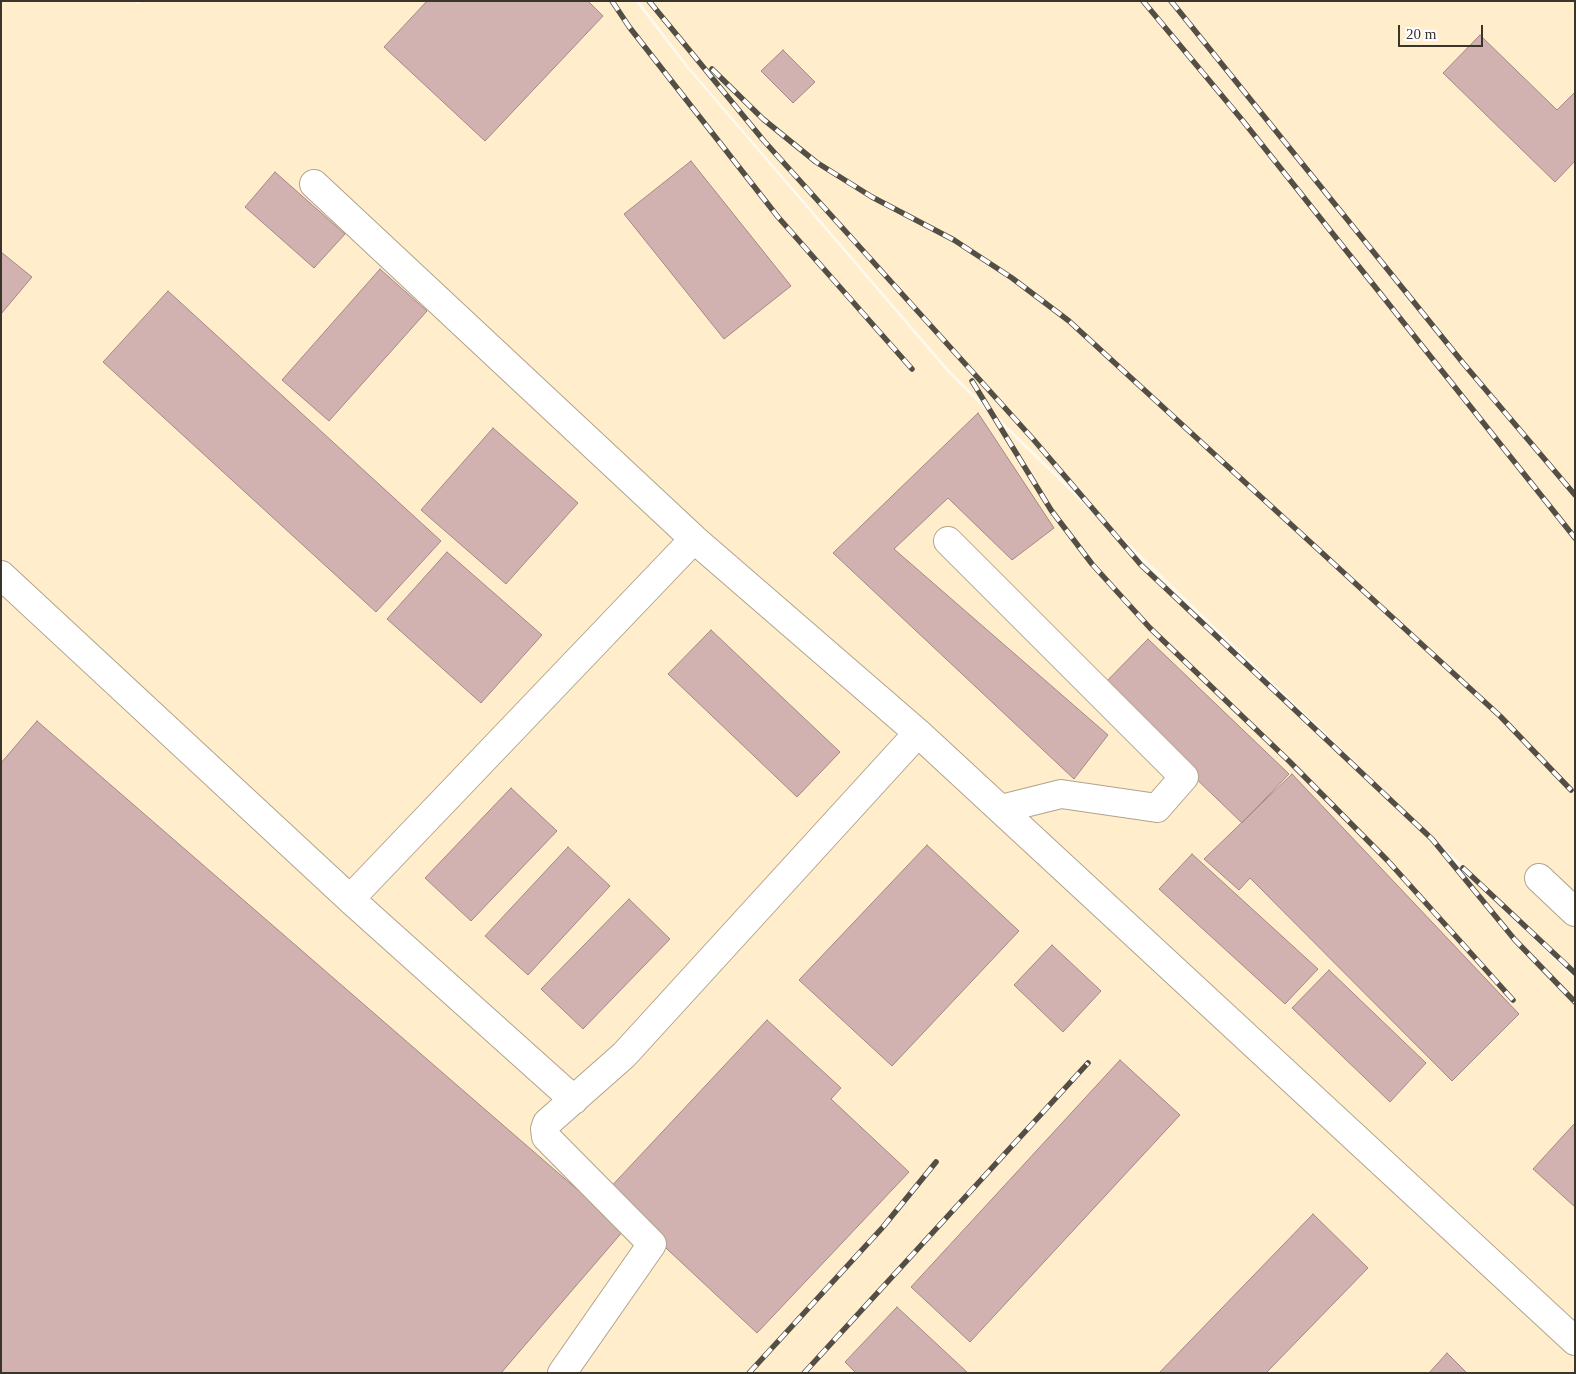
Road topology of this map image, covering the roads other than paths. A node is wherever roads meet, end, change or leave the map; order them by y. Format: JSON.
{"nodes":[{"id":1,"x":314,"y":184,"type":"dead end"},
{"id":2,"x":694,"y":539,"type":"junction"},
{"id":3,"x":948,"y":541,"type":"dead end"},
{"id":4,"x":1,"y":575,"type":"edge"},
{"id":5,"x":918,"y":733,"type":"junction"},
{"id":6,"x":1001,"y":810,"type":"junction"},
{"id":7,"x":1538,"y":878,"type":"dead end"},
{"id":8,"x":350,"y":898,"type":"junction"},
{"id":9,"x":1575,"y":912,"type":"edge"},
{"id":10,"x":574,"y":1100,"type":"junction"},
{"id":11,"x":1575,"y":1341,"type":"edge"},
{"id":12,"x":562,"y":1373,"type":"edge"}],
"edges":[{"from":1,"to":2,"type":"street"},
{"from":2,"to":5,"type":"street"},
{"from":2,"to":8,"type":"street"},
{"from":3,"to":6,"type":"street"},
{"from":4,"to":8,"type":"street"},
{"from":5,"to":6,"type":"street"},
{"from":5,"to":10,"type":"street"},
{"from":6,"to":11,"type":"street"},
{"from":7,"to":9,"type":"street"},
{"from":8,"to":10,"type":"street"},
{"from":10,"to":12,"type":"street"}]}
